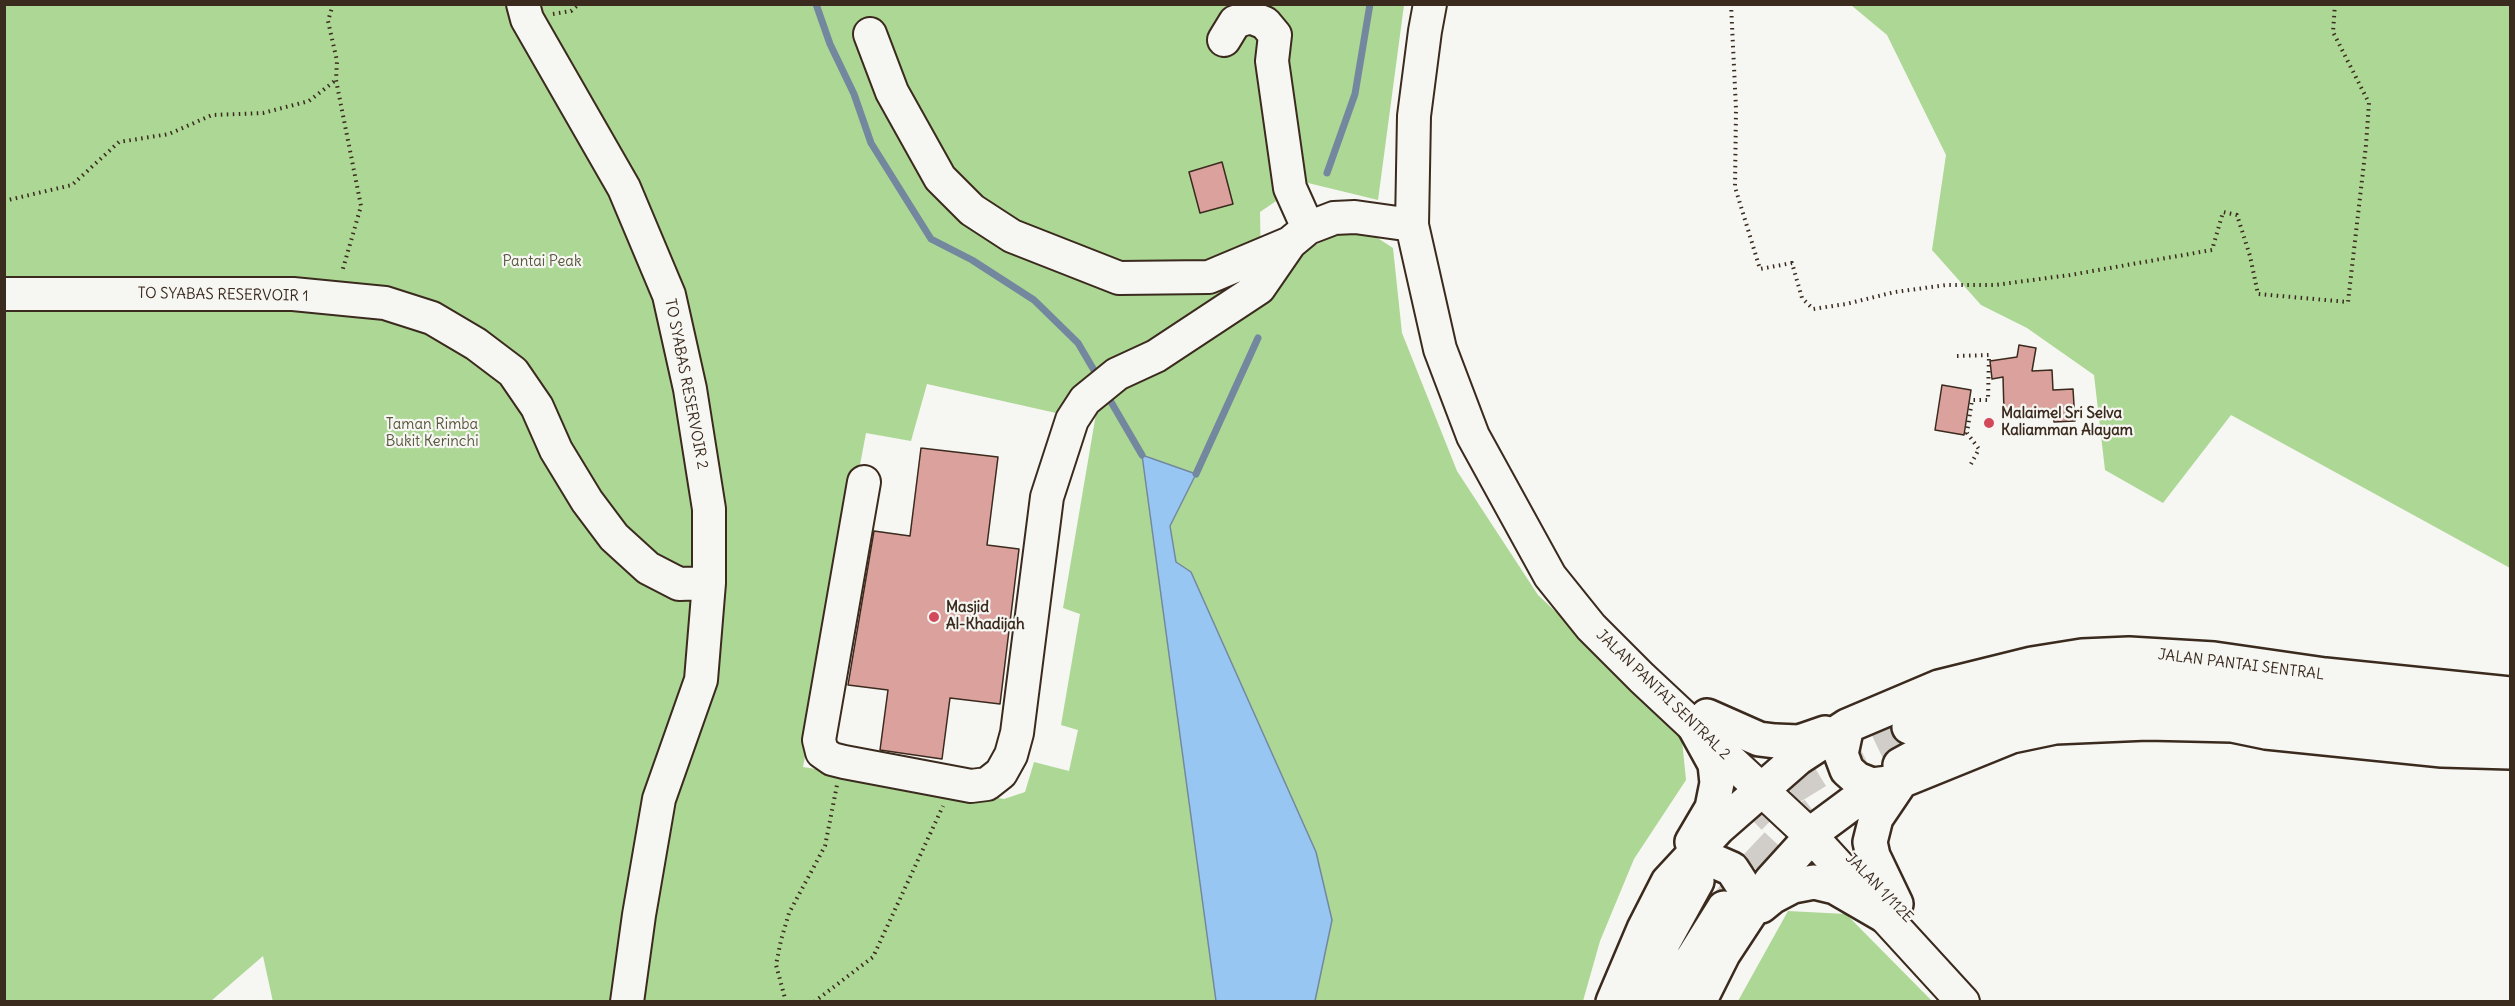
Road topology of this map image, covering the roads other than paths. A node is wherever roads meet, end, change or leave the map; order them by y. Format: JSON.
{"nodes":[{"id":1,"x":523,"y":4,"type":"edge"},
{"id":2,"x":1431,"y":4,"type":"edge"},
{"id":3,"x":870,"y":34,"type":"dead end"},
{"id":4,"x":1224,"y":40,"type":"dead end"},
{"id":5,"x":1412,"y":225,"type":"junction"},
{"id":6,"x":1299,"y":235,"type":"junction"},
{"id":7,"x":4,"y":294,"type":"edge"},
{"id":8,"x":864,"y":482,"type":"dead end"},
{"id":9,"x":709,"y":583,"type":"junction"},
{"id":10,"x":2511,"y":694,"type":"edge"},
{"id":11,"x":2511,"y":711,"type":"edge"},
{"id":12,"x":1700,"y":720,"type":"junction"},
{"id":13,"x":1847,"y":726,"type":"junction"},
{"id":14,"x":1909,"y":727,"type":"tunnel mouth"},
{"id":15,"x":2511,"y":737,"type":"edge"},
{"id":16,"x":2511,"y":752,"type":"edge"},
{"id":17,"x":1901,"y":773,"type":"junction"},
{"id":18,"x":1766,"y":784,"type":"junction"},
{"id":19,"x":1815,"y":832,"type":"junction"},
{"id":20,"x":1683,"y":882,"type":"junction"},
{"id":21,"x":1891,"y":910,"type":"junction"},
{"id":22,"x":1735,"y":914,"type":"junction"},
{"id":23,"x":627,"y":1002,"type":"edge"},
{"id":24,"x":1613,"y":1002,"type":"edge"},
{"id":25,"x":1640,"y":1002,"type":"edge"},
{"id":26,"x":1669,"y":1002,"type":"edge"},
{"id":27,"x":1699,"y":1002,"type":"edge"},
{"id":28,"x":1963,"y":1002,"type":"edge"},
{"id":29,"x":1980,"y":1002,"type":"edge"}],
"edges":[{"from":1,"to":9,"type":"street","name":"TO SYABAS RESERVOIR 2"},
{"from":2,"to":5,"type":"street","name":"JALAN PANTAI SENTRAL 2"},
{"from":3,"to":6,"type":"street"},
{"from":4,"to":6,"type":"street"},
{"from":5,"to":6,"type":"street"},
{"from":5,"to":12,"type":"street","name":"JALAN PANTAI SENTRAL 2"},
{"from":6,"to":8,"type":"street"},
{"from":7,"to":9,"type":"street","name":"TO SYABAS RESERVOIR 1"},
{"from":9,"to":23,"type":"street","name":"TO SYABAS RESERVOIR 2"},
{"from":10,"to":13,"type":"main road","name":"JALAN PANTAI SENTRAL"},
{"from":11,"to":14,"type":"main road"},
{"from":12,"to":13,"type":"main road"},
{"from":12,"to":18,"type":"street","name":"JALAN PANTAI SENTRAL 2"},
{"from":12,"to":20,"type":"main road"},
{"from":13,"to":17,"type":"main road"},
{"from":13,"to":18,"type":"main road","name":"JALAN PANTAI SENTRAL"},
{"from":15,"to":17,"type":"main road"},
{"from":16,"to":17,"type":"main road"},
{"from":17,"to":19,"type":"main road"},
{"from":17,"to":21,"type":"main road"},
{"from":18,"to":19,"type":"street","name":"JALAN 1/112E"},
{"from":18,"to":20,"type":"main road","name":"JALAN PANTAI SENTRAL"},
{"from":19,"to":21,"type":"street","name":"JALAN 1/112E"},
{"from":19,"to":22,"type":"main road"},
{"from":20,"to":22,"type":"main road"},
{"from":20,"to":24,"type":"main road","name":"JALAN PANTAI SENTRAL"},
{"from":20,"to":25,"type":"main road"},
{"from":21,"to":22,"type":"main road"},
{"from":21,"to":28,"type":"street","name":"JALAN 1/112E"},
{"from":21,"to":29,"type":"street","name":"JALAN 1/112E"},
{"from":22,"to":26,"type":"main road"},
{"from":22,"to":27,"type":"main road"}]}
